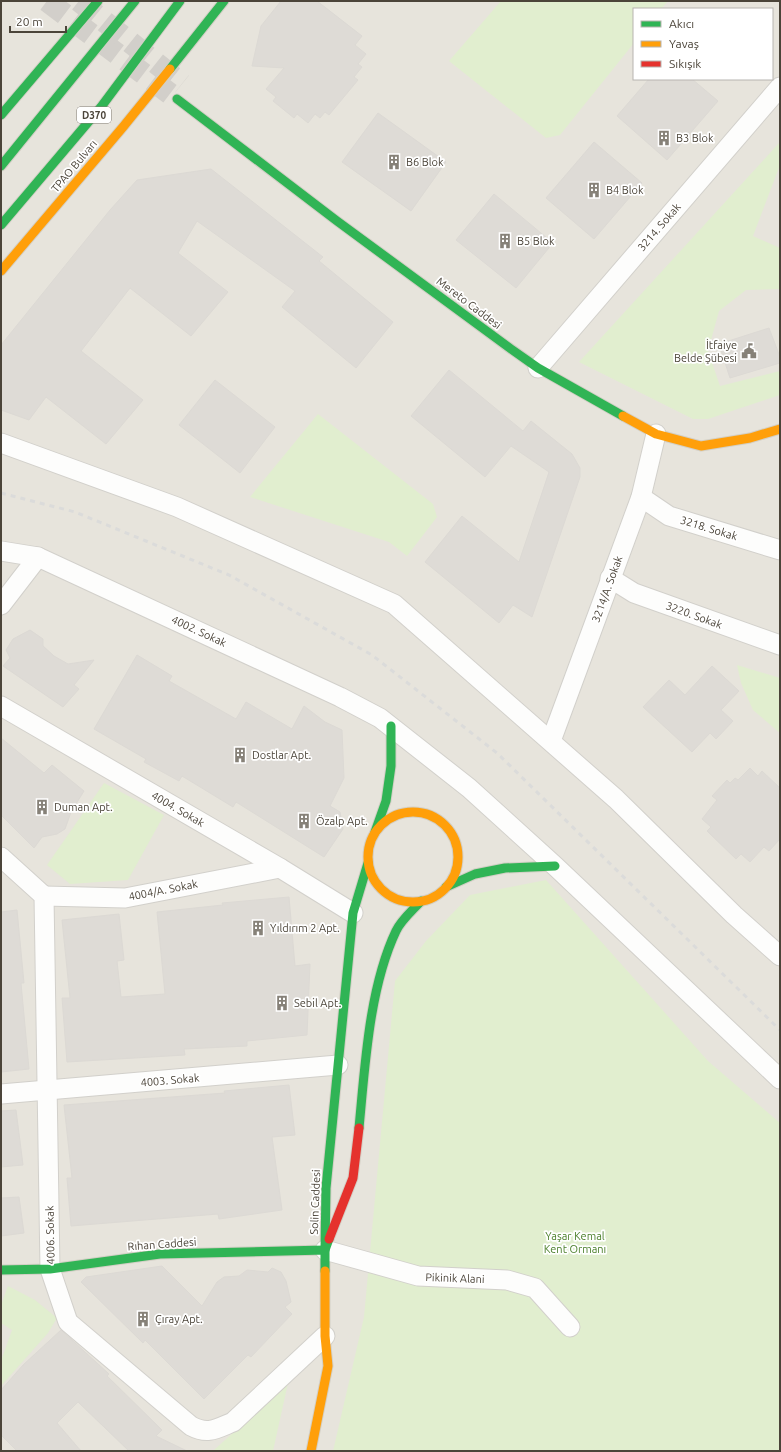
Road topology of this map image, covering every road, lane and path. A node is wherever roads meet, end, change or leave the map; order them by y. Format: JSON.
{"nodes":[{"id":1,"x":98,"y":1,"type":"edge"},
{"id":2,"x":135,"y":1,"type":"edge"},
{"id":3,"x":180,"y":1,"type":"edge"},
{"id":4,"x":224,"y":1,"type":"edge"},
{"id":5,"x":780,"y":87,"type":"edge"},
{"id":6,"x":177,"y":99,"type":"tunnel mouth"},
{"id":7,"x":1,"y":115,"type":"edge"},
{"id":8,"x":1,"y":166,"type":"edge"},
{"id":9,"x":1,"y":225,"type":"edge"},
{"id":10,"x":1,"y":271,"type":"edge"},
{"id":11,"x":526,"y":349,"type":"dead end"},
{"id":12,"x":538,"y":368,"type":"junction"},
{"id":13,"x":780,"y":429,"type":"edge"},
{"id":14,"x":656,"y":434,"type":"junction"},
{"id":15,"x":1,"y":443,"type":"edge"},
{"id":16,"x":641,"y":497,"type":"junction"},
{"id":17,"x":780,"y":550,"type":"edge"},
{"id":18,"x":1,"y":551,"type":"edge"},
{"id":19,"x":38,"y":557,"type":"junction"},
{"id":20,"x":610,"y":578,"type":"junction"},
{"id":21,"x":1,"y":605,"type":"edge"},
{"id":22,"x":780,"y":646,"type":"edge"},
{"id":23,"x":1,"y":706,"type":"edge"},
{"id":24,"x":391,"y":726,"type":"junction"},
{"id":25,"x":551,"y":741,"type":"junction"},
{"id":26,"x":374,"y":834,"type":"junction"},
{"id":27,"x":1,"y":857,"type":"edge"},
{"id":28,"x":368,"y":863,"type":"junction"},
{"id":29,"x":554,"y":866,"type":"junction"},
{"id":30,"x":280,"y":868,"type":"junction"},
{"id":31,"x":446,"y":887,"type":"junction"},
{"id":32,"x":44,"y":896,"type":"junction"},
{"id":33,"x":421,"y":901,"type":"junction"},
{"id":34,"x":353,"y":913,"type":"junction"},
{"id":35,"x":780,"y":956,"type":"edge"},
{"id":36,"x":338,"y":1065,"type":"junction"},
{"id":37,"x":780,"y":1079,"type":"edge"},
{"id":38,"x":48,"y":1091,"type":"junction"},
{"id":39,"x":1,"y":1094,"type":"edge"},
{"id":40,"x":325,"y":1250,"type":"junction"},
{"id":41,"x":50,"y":1269,"type":"junction"},
{"id":42,"x":1,"y":1270,"type":"edge"},
{"id":43,"x":570,"y":1327,"type":"dead end"},
{"id":44,"x":325,"y":1336,"type":"junction"},
{"id":45,"x":311,"y":1451,"type":"edge"}],
"edges":[{"from":1,"to":7,"type":"main road"},
{"from":2,"to":8,"type":"main road"},
{"from":3,"to":9,"type":"main road","number":"D370"},
{"from":4,"to":10,"type":"main road","name":"TPAO Bulvarı"},
{"from":5,"to":12,"type":"street","name":"3214. Sokak"},
{"from":6,"to":12,"type":"main road","name":"Mereto Caddesi"},
{"from":11,"to":12,"type":"main road"},
{"from":12,"to":14,"type":"main road","name":"Mereto Caddesi"},
{"from":13,"to":14,"type":"main road","name":"Mereto Caddesi"},
{"from":14,"to":16,"type":"street","name":"3214/A. Sokak"},
{"from":15,"to":25,"type":"street"},
{"from":16,"to":17,"type":"street","name":"3218. Sokak"},
{"from":16,"to":20,"type":"street","name":"3214/A. Sokak"},
{"from":18,"to":19,"type":"street","name":"4002. Sokak"},
{"from":19,"to":21,"type":"street"},
{"from":19,"to":24,"type":"street","name":"4002. Sokak"},
{"from":20,"to":22,"type":"street","name":"3220. Sokak"},
{"from":20,"to":25,"type":"street","name":"3214/A. Sokak"},
{"from":23,"to":30,"type":"street","name":"4004. Sokak"},
{"from":24,"to":26,"type":"main road"},
{"from":24,"to":29,"type":"street","name":"4002. Sokak"},
{"from":25,"to":35,"type":"street"},
{"from":26,"to":28,"type":"main road"},
{"from":26,"to":31,"type":"main road"},
{"from":27,"to":32,"type":"street"},
{"from":28,"to":33,"type":"main road"},
{"from":28,"to":34,"type":"main road","name":"Solin Caddesi"},
{"from":29,"to":31,"type":"main road"},
{"from":29,"to":37,"type":"street","name":"4002. Sokak"},
{"from":30,"to":32,"type":"street","name":"4004/A. Sokak"},
{"from":30,"to":34,"type":"street","name":"4004. Sokak"},
{"from":31,"to":33,"type":"main road"},
{"from":32,"to":38,"type":"street","name":"4006. Sokak"},
{"from":33,"to":40,"type":"main road","name":"Solin Caddesi"},
{"from":34,"to":36,"type":"main road","name":"Solin Caddesi"},
{"from":36,"to":38,"type":"street","name":"4003. Sokak"},
{"from":36,"to":40,"type":"main road","name":"Solin Caddesi"},
{"from":38,"to":39,"type":"street","name":"4003. Sokak"},
{"from":38,"to":41,"type":"street","name":"4006. Sokak"},
{"from":40,"to":41,"type":"main road","name":"Rıhan Caddesi"},
{"from":40,"to":43,"type":"street","name":"Pikinik Alani"},
{"from":40,"to":44,"type":"main road"},
{"from":41,"to":42,"type":"main road","name":"Rıhan Caddesi"},
{"from":41,"to":44,"type":"street","name":"4006. Sokak"},
{"from":44,"to":45,"type":"main road"}]}
